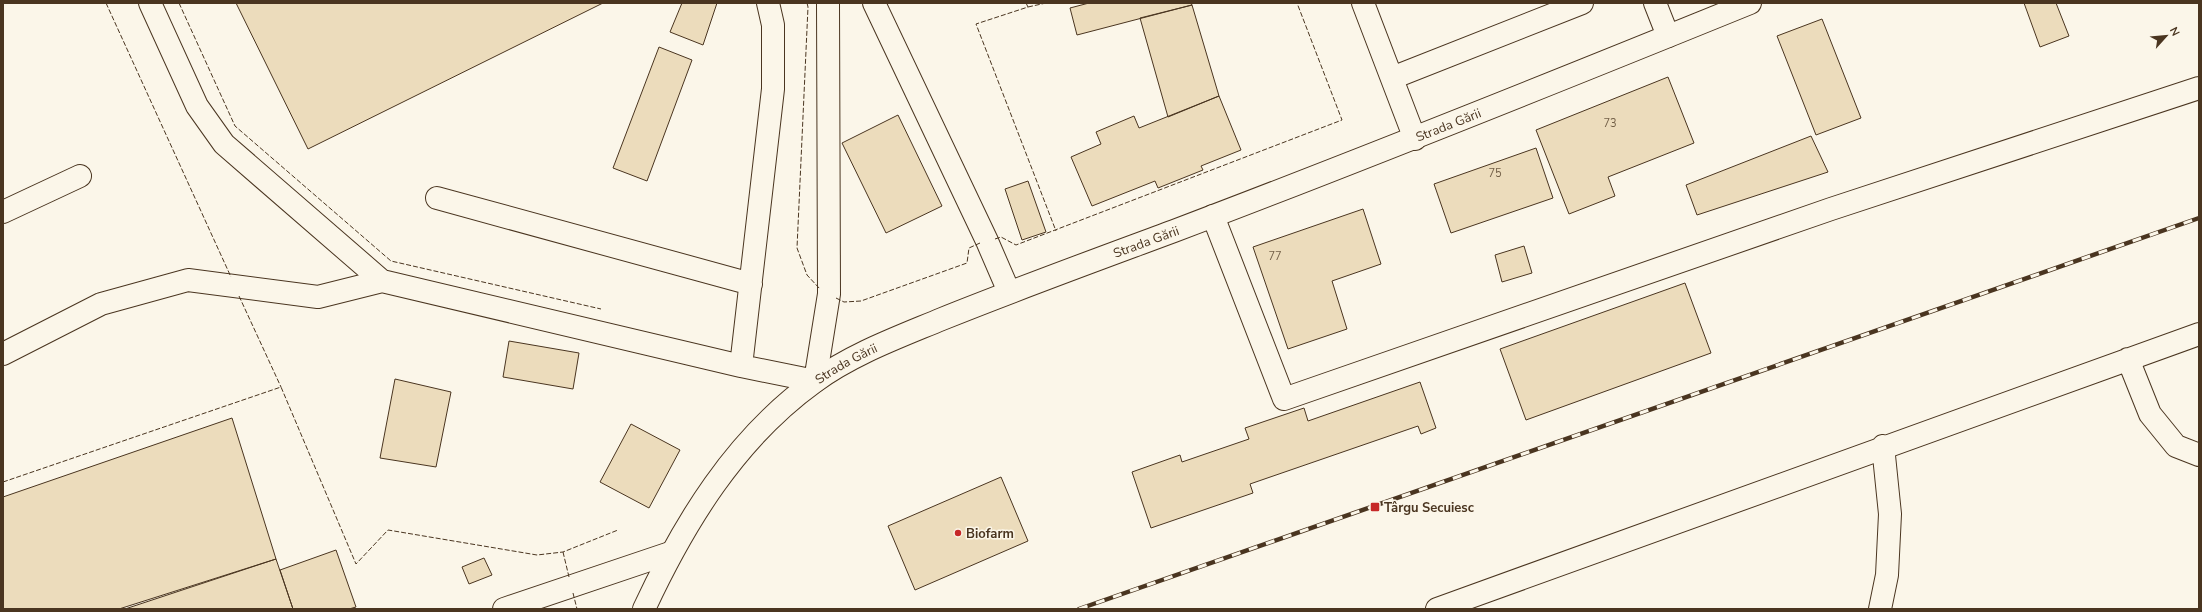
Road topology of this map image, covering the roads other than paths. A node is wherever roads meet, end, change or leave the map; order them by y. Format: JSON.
{"nodes":[{"id":1,"x":150,"y":3,"type":"edge"},
{"id":2,"x":768,"y":3,"type":"edge"},
{"id":3,"x":828,"y":3,"type":"edge"},
{"id":4,"x":874,"y":3,"type":"edge"},
{"id":5,"x":1363,"y":3,"type":"edge"},
{"id":6,"x":1582,"y":3,"type":"edge"},
{"id":7,"x":1655,"y":3,"type":"edge"},
{"id":8,"x":1750,"y":3,"type":"edge"},
{"id":9,"x":1668,"y":36,"type":"junction"},
{"id":10,"x":1392,"y":78,"type":"junction"},
{"id":11,"x":2199,"y":88,"type":"edge"},
{"id":12,"x":1415,"y":139,"type":"junction"},
{"id":13,"x":80,"y":176,"type":"dead end"},
{"id":14,"x":437,"y":198,"type":"dead end"},
{"id":15,"x":3,"y":212,"type":"edge"},
{"id":16,"x":1213,"y":216,"type":"junction"},
{"id":17,"x":382,"y":281,"type":"junction"},
{"id":18,"x":751,"y":284,"type":"junction"},
{"id":19,"x":1009,"y":292,"type":"junction"},
{"id":20,"x":2199,"y":334,"type":"edge"},
{"id":21,"x":3,"y":354,"type":"edge"},
{"id":22,"x":2128,"y":359,"type":"junction"},
{"id":23,"x":741,"y":366,"type":"junction"},
{"id":24,"x":815,"y":381,"type":"junction"},
{"id":25,"x":1883,"y":446,"type":"junction"},
{"id":26,"x":2199,"y":455,"type":"edge"},
{"id":27,"x":670,"y":553,"type":"junction"},
{"id":28,"x":504,"y":609,"type":"edge"},
{"id":29,"x":644,"y":609,"type":"edge"},
{"id":30,"x":1437,"y":609,"type":"edge"},
{"id":31,"x":1880,"y":609,"type":"edge"}],
"edges":[{"from":1,"to":17,"type":"street"},
{"from":2,"to":18,"type":"street"},
{"from":3,"to":24,"type":"street"},
{"from":4,"to":19,"type":"street"},
{"from":5,"to":10,"type":"street"},
{"from":6,"to":10,"type":"street"},
{"from":7,"to":9,"type":"street"},
{"from":8,"to":9,"type":"street","name":"Strada Gării"},
{"from":9,"to":12,"type":"street","name":"Strada Gării"},
{"from":10,"to":12,"type":"street"},
{"from":11,"to":16,"type":"street"},
{"from":12,"to":16,"type":"street","name":"Strada Gării"},
{"from":13,"to":15,"type":"street"},
{"from":14,"to":18,"type":"street"},
{"from":16,"to":19,"type":"street","name":"Strada Gării"},
{"from":17,"to":21,"type":"street"},
{"from":17,"to":23,"type":"street"},
{"from":18,"to":23,"type":"street"},
{"from":19,"to":24,"type":"street","name":"Strada Gării"},
{"from":20,"to":22,"type":"street"},
{"from":22,"to":25,"type":"street"},
{"from":22,"to":26,"type":"street"},
{"from":23,"to":24,"type":"street"},
{"from":24,"to":27,"type":"street","name":"Strada Gării"},
{"from":25,"to":30,"type":"street"},
{"from":25,"to":31,"type":"street"},
{"from":27,"to":28,"type":"street"},
{"from":27,"to":29,"type":"street","name":"Strada Gării"}]}
